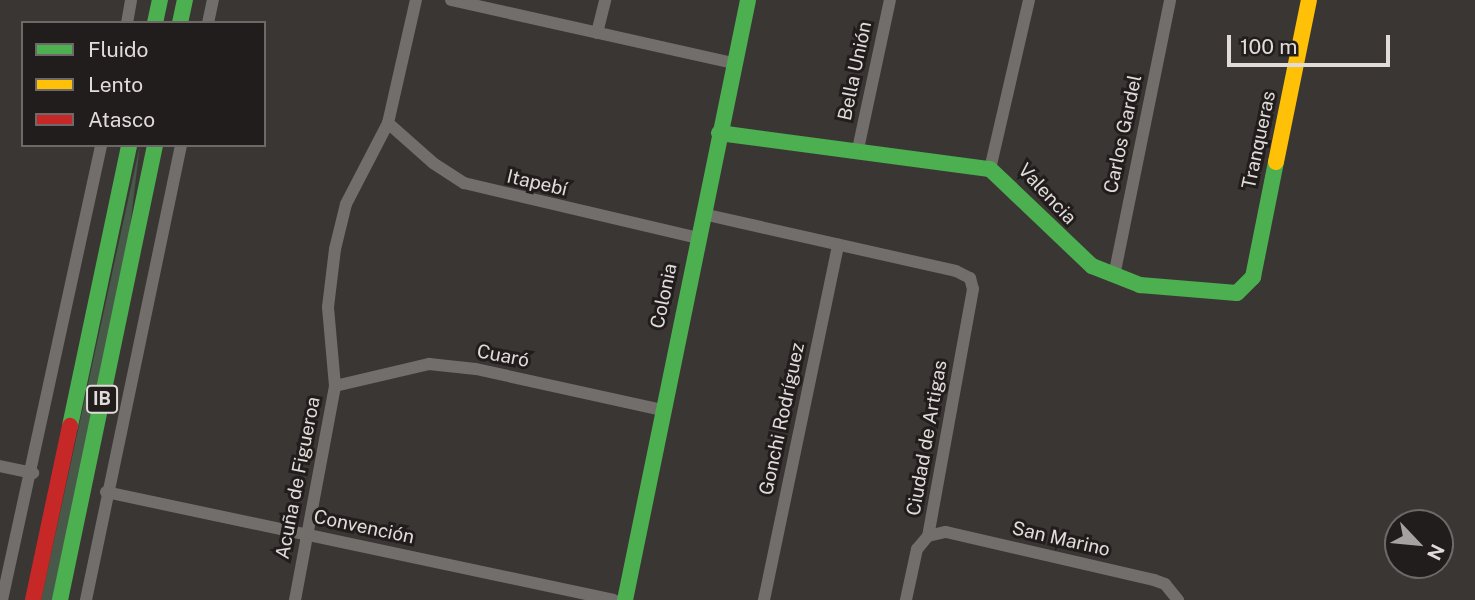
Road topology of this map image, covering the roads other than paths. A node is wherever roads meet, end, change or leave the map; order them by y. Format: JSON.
{"nodes":[{"id":1,"x":131,"y":0,"type":"edge"},
{"id":2,"x":160,"y":0,"type":"edge"},
{"id":3,"x":185,"y":0,"type":"edge"},
{"id":4,"x":213,"y":0,"type":"edge"},
{"id":5,"x":416,"y":0,"type":"edge"},
{"id":6,"x":451,"y":0,"type":"edge"},
{"id":7,"x":605,"y":0,"type":"edge"},
{"id":8,"x":748,"y":0,"type":"edge"},
{"id":9,"x":890,"y":0,"type":"edge"},
{"id":10,"x":1029,"y":0,"type":"edge"},
{"id":11,"x":1170,"y":0,"type":"edge"},
{"id":12,"x":1310,"y":0,"type":"edge"},
{"id":13,"x":127,"y":21,"type":"edge"},
{"id":14,"x":155,"y":21,"type":"edge"},
{"id":15,"x":180,"y":21,"type":"edge"},
{"id":16,"x":208,"y":21,"type":"edge"},
{"id":17,"x":597,"y":33,"type":"junction"},
{"id":18,"x":734,"y":62,"type":"junction"},
{"id":19,"x":388,"y":123,"type":"junction"},
{"id":20,"x":719,"y":134,"type":"junction"},
{"id":21,"x":101,"y":147,"type":"edge"},
{"id":22,"x":129,"y":147,"type":"edge"},
{"id":23,"x":155,"y":147,"type":"edge"},
{"id":24,"x":181,"y":147,"type":"edge"},
{"id":25,"x":858,"y":149,"type":"junction"},
{"id":26,"x":990,"y":169,"type":"junction"},
{"id":27,"x":703,"y":214,"type":"junction"},
{"id":28,"x":698,"y":237,"type":"junction"},
{"id":29,"x":838,"y":245,"type":"junction"},
{"id":30,"x":1114,"y":276,"type":"junction"},
{"id":31,"x":1247,"y":286,"type":"joint"},
{"id":32,"x":335,"y":386,"type":"junction"},
{"id":33,"x":662,"y":411,"type":"junction"},
{"id":34,"x":0,"y":466,"type":"edge"},
{"id":35,"x":33,"y":473,"type":"junction"},
{"id":36,"x":106,"y":492,"type":"junction"},
{"id":37,"x":308,"y":534,"type":"junction"},
{"id":38,"x":929,"y":536,"type":"junction"},
{"id":39,"x":2,"y":600,"type":"edge"},
{"id":40,"x":33,"y":600,"type":"edge"},
{"id":41,"x":60,"y":600,"type":"edge"},
{"id":42,"x":86,"y":600,"type":"edge"},
{"id":43,"x":295,"y":600,"type":"edge"},
{"id":44,"x":614,"y":600,"type":"edge"},
{"id":45,"x":625,"y":600,"type":"edge"},
{"id":46,"x":764,"y":600,"type":"edge"},
{"id":47,"x":906,"y":600,"type":"edge"},
{"id":48,"x":1178,"y":600,"type":"edge"}],
"edges":[{"from":1,"to":13,"type":"street"},
{"from":2,"to":14,"type":"main road"},
{"from":3,"to":15,"type":"main road"},
{"from":4,"to":16,"type":"street"},
{"from":5,"to":19,"type":"street","name":"Acuña de Figueroa"},
{"from":6,"to":17,"type":"street"},
{"from":7,"to":17,"type":"street"},
{"from":8,"to":18,"type":"main road","name":"Colonia"},
{"from":9,"to":25,"type":"street","name":"Bella Unión"},
{"from":10,"to":26,"type":"street"},
{"from":11,"to":30,"type":"street","name":"Carlos Gardel"},
{"from":12,"to":31,"type":"main road","name":"Tranqueras"},
{"from":17,"to":18,"type":"street"},
{"from":18,"to":20,"type":"main road","name":"Colonia"},
{"from":19,"to":28,"type":"street","name":"Itapebí"},
{"from":19,"to":32,"type":"street","name":"Acuña de Figueroa"},
{"from":20,"to":25,"type":"main road","name":"Valencia"},
{"from":20,"to":27,"type":"main road","name":"Colonia"},
{"from":21,"to":35,"type":"street"},
{"from":22,"to":40,"type":"main road","number":"IB"},
{"from":23,"to":41,"type":"main road","number":"IB"},
{"from":24,"to":36,"type":"street"},
{"from":25,"to":26,"type":"main road","name":"Valencia"},
{"from":26,"to":30,"type":"main road","name":"Valencia"},
{"from":27,"to":28,"type":"main road","name":"Colonia"},
{"from":27,"to":29,"type":"street"},
{"from":28,"to":33,"type":"main road","name":"Colonia"},
{"from":29,"to":38,"type":"street","name":"Ciudad de Artigas"},
{"from":29,"to":46,"type":"street","name":"Gonchi Rodríguez"},
{"from":30,"to":31,"type":"main road","name":"Valencia"},
{"from":32,"to":33,"type":"street","name":"Cuaró"},
{"from":32,"to":37,"type":"street","name":"Acuña de Figueroa"},
{"from":33,"to":45,"type":"main road","name":"Colonia"},
{"from":34,"to":35,"type":"street"},
{"from":35,"to":39,"type":"street"},
{"from":36,"to":37,"type":"street","name":"Convención"},
{"from":36,"to":42,"type":"street"},
{"from":37,"to":43,"type":"street","name":"Acuña de Figueroa"},
{"from":37,"to":44,"type":"street","name":"Convención"},
{"from":38,"to":47,"type":"street","name":"Ciudad de Artigas"},
{"from":38,"to":48,"type":"street","name":"San Marino"}]}
